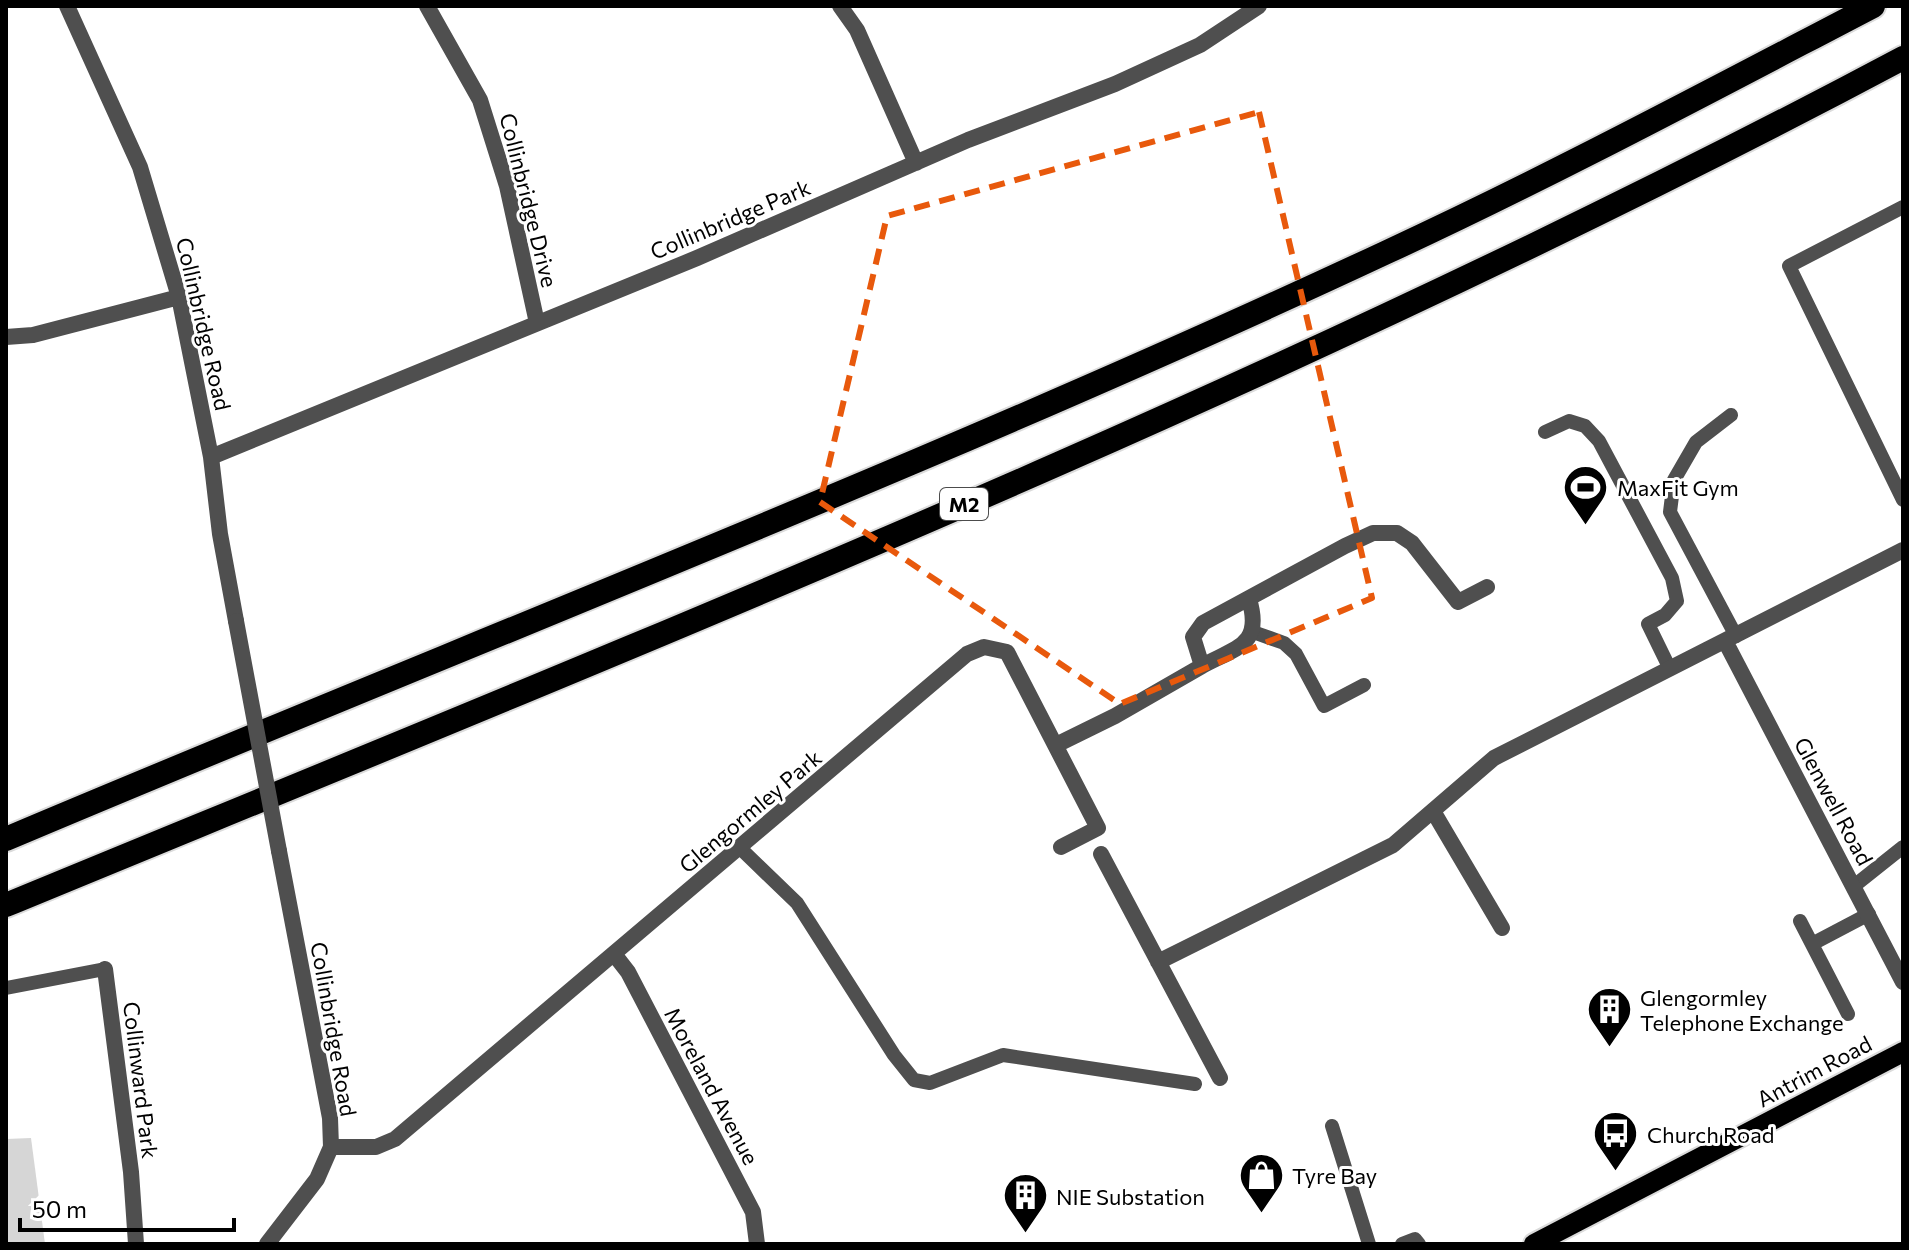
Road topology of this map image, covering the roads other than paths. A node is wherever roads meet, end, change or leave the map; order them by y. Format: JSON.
{"nodes":[{"id":1,"x":67,"y":6,"type":"edge"},
{"id":2,"x":427,"y":6,"type":"edge"},
{"id":3,"x":840,"y":6,"type":"edge"},
{"id":4,"x":1259,"y":6,"type":"edge"},
{"id":5,"x":1873,"y":6,"type":"edge"},
{"id":6,"x":1903,"y":58,"type":"edge"},
{"id":7,"x":916,"y":163,"type":"junction"},
{"id":8,"x":1903,"y":207,"type":"edge"},
{"id":9,"x":179,"y":297,"type":"junction"},
{"id":10,"x":537,"y":323,"type":"junction"},
{"id":11,"x":6,"y":337,"type":"edge"},
{"id":12,"x":1731,"y":415,"type":"dead end"},
{"id":13,"x":1545,"y":432,"type":"dead end"},
{"id":14,"x":211,"y":457,"type":"junction"},
{"id":15,"x":1903,"y":500,"type":"edge"},
{"id":16,"x":1903,"y":550,"type":"edge"},
{"id":17,"x":1487,"y":587,"type":"dead end"},
{"id":18,"x":1249,"y":599,"type":"junction"},
{"id":19,"x":1253,"y":632,"type":"junction"},
{"id":20,"x":1730,"y":638,"type":"junction"},
{"id":21,"x":1202,"y":666,"type":"junction"},
{"id":22,"x":1670,"y":669,"type":"junction"},
{"id":23,"x":1364,"y":685,"type":"dead end"},
{"id":24,"x":1056,"y":745,"type":"junction"},
{"id":25,"x":1433,"y":811,"type":"junction"},
{"id":26,"x":6,"y":839,"type":"edge"},
{"id":27,"x":1061,"y":847,"type":"dead end"},
{"id":28,"x":1903,"y":847,"type":"edge"},
{"id":29,"x":740,"y":848,"type":"junction"},
{"id":30,"x":1101,"y":854,"type":"dead end"},
{"id":31,"x":1854,"y":886,"type":"junction"},
{"id":32,"x":6,"y":905,"type":"edge"},
{"id":33,"x":1869,"y":914,"type":"junction"},
{"id":34,"x":1800,"y":921,"type":"dead end"},
{"id":35,"x":1502,"y":928,"type":"dead end"},
{"id":36,"x":1812,"y":944,"type":"junction"},
{"id":37,"x":614,"y":954,"type":"junction"},
{"id":38,"x":1158,"y":962,"type":"junction"},
{"id":39,"x":105,"y":969,"type":"joint"},
{"id":40,"x":1903,"y":982,"type":"edge"},
{"id":41,"x":6,"y":988,"type":"edge"},
{"id":42,"x":1848,"y":1014,"type":"dead end"},
{"id":43,"x":1903,"y":1052,"type":"edge"},
{"id":44,"x":1220,"y":1078,"type":"dead end"},
{"id":45,"x":1195,"y":1084,"type":"dead end"},
{"id":46,"x":1332,"y":1126,"type":"dead end"},
{"id":47,"x":331,"y":1147,"type":"junction"},
{"id":48,"x":136,"y":1244,"type":"edge"},
{"id":49,"x":267,"y":1244,"type":"edge"},
{"id":50,"x":757,"y":1244,"type":"edge"},
{"id":51,"x":1369,"y":1244,"type":"edge"},
{"id":52,"x":1402,"y":1244,"type":"edge"},
{"id":53,"x":1419,"y":1244,"type":"edge"},
{"id":54,"x":1534,"y":1244,"type":"edge"}],
"edges":[{"from":1,"to":9,"type":"street","name":"Collinbridge Road"},
{"from":2,"to":10,"type":"street","name":"Collinbridge Drive"},
{"from":3,"to":7,"type":"street"},
{"from":4,"to":7,"type":"street","name":"Collinbridge Park"},
{"from":5,"to":26,"type":"highway"},
{"from":6,"to":32,"type":"highway","number":"M2"},
{"from":7,"to":10,"type":"street","name":"Collinbridge Park"},
{"from":8,"to":15,"type":"lane"},
{"from":9,"to":11,"type":"street"},
{"from":9,"to":14,"type":"street","name":"Collinbridge Road"},
{"from":10,"to":14,"type":"street","name":"Collinbridge Park"},
{"from":12,"to":20,"type":"lane"},
{"from":13,"to":22,"type":"lane"},
{"from":14,"to":47,"type":"street","name":"Collinbridge Road","bridge":true},
{"from":16,"to":20,"type":"street"},
{"from":17,"to":18,"type":"street"},
{"from":18,"to":19,"type":"street"},
{"from":18,"to":21,"type":"street"},
{"from":19,"to":21,"type":"street"},
{"from":19,"to":23,"type":"lane"},
{"from":20,"to":22,"type":"street"},
{"from":20,"to":31,"type":"street","name":"Glenwell Road"},
{"from":21,"to":24,"type":"street"},
{"from":22,"to":25,"type":"street"},
{"from":24,"to":27,"type":"street","name":"Glengormley Park"},
{"from":24,"to":29,"type":"street","name":"Glengormley Park"},
{"from":25,"to":35,"type":"street"},
{"from":25,"to":38,"type":"street"},
{"from":28,"to":31,"type":"lane"},
{"from":29,"to":37,"type":"street","name":"Glengormley Park"},
{"from":29,"to":45,"type":"lane"},
{"from":30,"to":38,"type":"street"},
{"from":31,"to":33,"type":"street","name":"Glenwell Road"},
{"from":33,"to":36,"type":"lane"},
{"from":33,"to":40,"type":"street","name":"Glenwell Road"},
{"from":34,"to":36,"type":"lane"},
{"from":36,"to":42,"type":"lane"},
{"from":37,"to":47,"type":"street","name":"Glengormley Park"},
{"from":37,"to":50,"type":"street","name":"Moreland Avenue"},
{"from":38,"to":44,"type":"street"},
{"from":39,"to":41,"type":"lane"},
{"from":39,"to":48,"type":"street","name":"Collinward Park"},
{"from":43,"to":54,"type":"main road","name":"Antrim Road"},
{"from":46,"to":51,"type":"lane"},
{"from":47,"to":49,"type":"street","name":"Collinbridge Road"},
{"from":52,"to":53,"type":"lane"}]}
